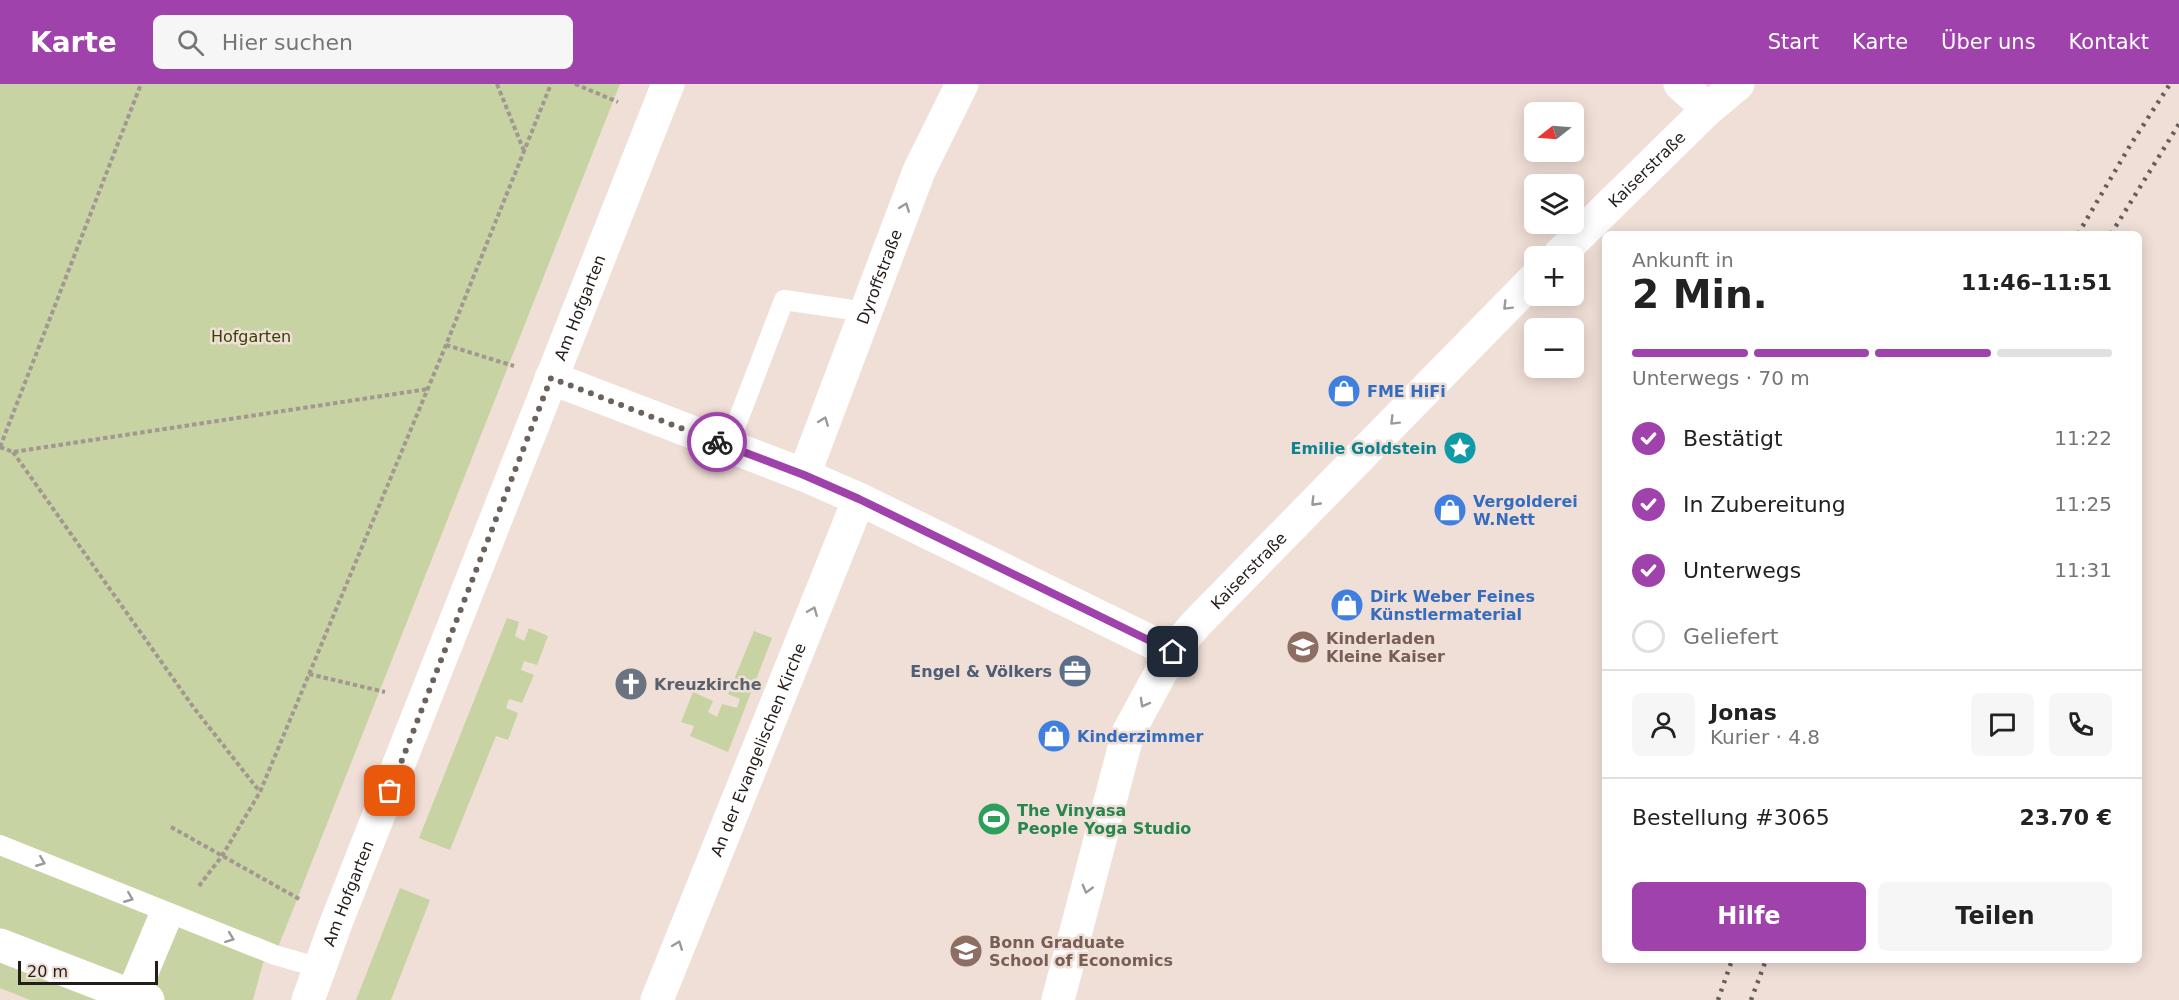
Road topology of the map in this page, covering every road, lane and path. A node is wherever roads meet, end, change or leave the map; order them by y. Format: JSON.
{"nodes":[{"id":1,"x":141,"y":84,"type":"edge"},
{"id":2,"x":497,"y":84,"type":"edge"},
{"id":3,"x":551,"y":84,"type":"edge"},
{"id":4,"x":575,"y":84,"type":"edge"},
{"id":5,"x":668,"y":84,"type":"edge"},
{"id":6,"x":962,"y":84,"type":"edge"},
{"id":7,"x":1680,"y":84,"type":"edge"},
{"id":8,"x":1738,"y":84,"type":"edge"},
{"id":9,"x":621,"y":104,"type":"dead end"},
{"id":10,"x":1708,"y":109,"type":"junction"},
{"id":11,"x":524,"y":152,"type":"junction"},
{"id":12,"x":1568,"y":246,"type":"edge"},
{"id":13,"x":1524,"y":289,"type":"edge"},
{"id":14,"x":864,"y":314,"type":"junction"},
{"id":15,"x":446,"y":345,"type":"junction"},
{"id":16,"x":551,"y":378,"type":"junction"},
{"id":17,"x":428,"y":389,"type":"junction"},
{"id":18,"x":728,"y":446,"type":"junction"},
{"id":19,"x":0,"y":447,"type":"edge"},
{"id":20,"x":13,"y":452,"type":"junction"},
{"id":21,"x":804,"y":475,"type":"junction"},
{"id":22,"x":859,"y":499,"type":"junction"},
{"id":23,"x":1173,"y":652,"type":"junction"},
{"id":24,"x":309,"y":674,"type":"junction"},
{"id":25,"x":392,"y":694,"type":"dead end"},
{"id":26,"x":260,"y":792,"type":"junction"},
{"id":27,"x":171,"y":827,"type":"dead end"},
{"id":28,"x":0,"y":845,"type":"edge"},
{"id":29,"x":222,"y":856,"type":"junction"},
{"id":30,"x":304,"y":902,"type":"dead end"},
{"id":31,"x":163,"y":922,"type":"dead end"},
{"id":32,"x":0,"y":945,"type":"edge"},
{"id":33,"x":320,"y":968,"type":"junction"},
{"id":34,"x":140,"y":998,"type":"edge"},
{"id":35,"x":308,"y":1000,"type":"edge"},
{"id":36,"x":657,"y":1000,"type":"edge"},
{"id":37,"x":1059,"y":1000,"type":"edge"}],
"edges":[{"from":1,"to":19,"type":"path"},
{"from":2,"to":11,"type":"path"},
{"from":3,"to":11,"type":"path"},
{"from":4,"to":9,"type":"path"},
{"from":5,"to":16,"type":"street","name":"Am Hofgarten"},
{"from":14,"to":6,"type":"street","name":"Dyroffstraße","one_way":true},
{"from":7,"to":10,"type":"street"},
{"from":8,"to":10,"type":"street","name":"Kaiserstraße"},
{"from":10,"to":12,"type":"street","name":"Kaiserstraße"},
{"from":11,"to":15,"type":"path"},
{"from":13,"to":23,"type":"street","name":"Kaiserstraße","one_way":true},
{"from":14,"to":18,"type":"lane"},
{"from":21,"to":14,"type":"street","name":"Dyroffstraße","one_way":true},
{"from":15,"to":16,"type":"path"},
{"from":15,"to":17,"type":"path"},
{"from":16,"to":18,"type":"street"},
{"from":16,"to":33,"type":"street","name":"Am Hofgarten"},
{"from":17,"to":20,"type":"path"},
{"from":17,"to":24,"type":"path"},
{"from":18,"to":21,"type":"street"},
{"from":19,"to":20,"type":"path"},
{"from":20,"to":26,"type":"path"},
{"from":21,"to":22,"type":"street"},
{"from":22,"to":23,"type":"street"},
{"from":36,"to":22,"type":"street","name":"An der Evangelischen Kirche","one_way":true},
{"from":23,"to":37,"type":"street","name":"Kaiserstraße","one_way":true},
{"from":24,"to":25,"type":"path"},
{"from":24,"to":26,"type":"path"},
{"from":26,"to":29,"type":"path"},
{"from":27,"to":29,"type":"path"},
{"from":28,"to":33,"type":"lane","one_way":true},
{"from":29,"to":30,"type":"path"},
{"from":31,"to":34,"type":"street"},
{"from":32,"to":34,"type":"street"},
{"from":33,"to":35,"type":"street","name":"Am Hofgarten"}]}
